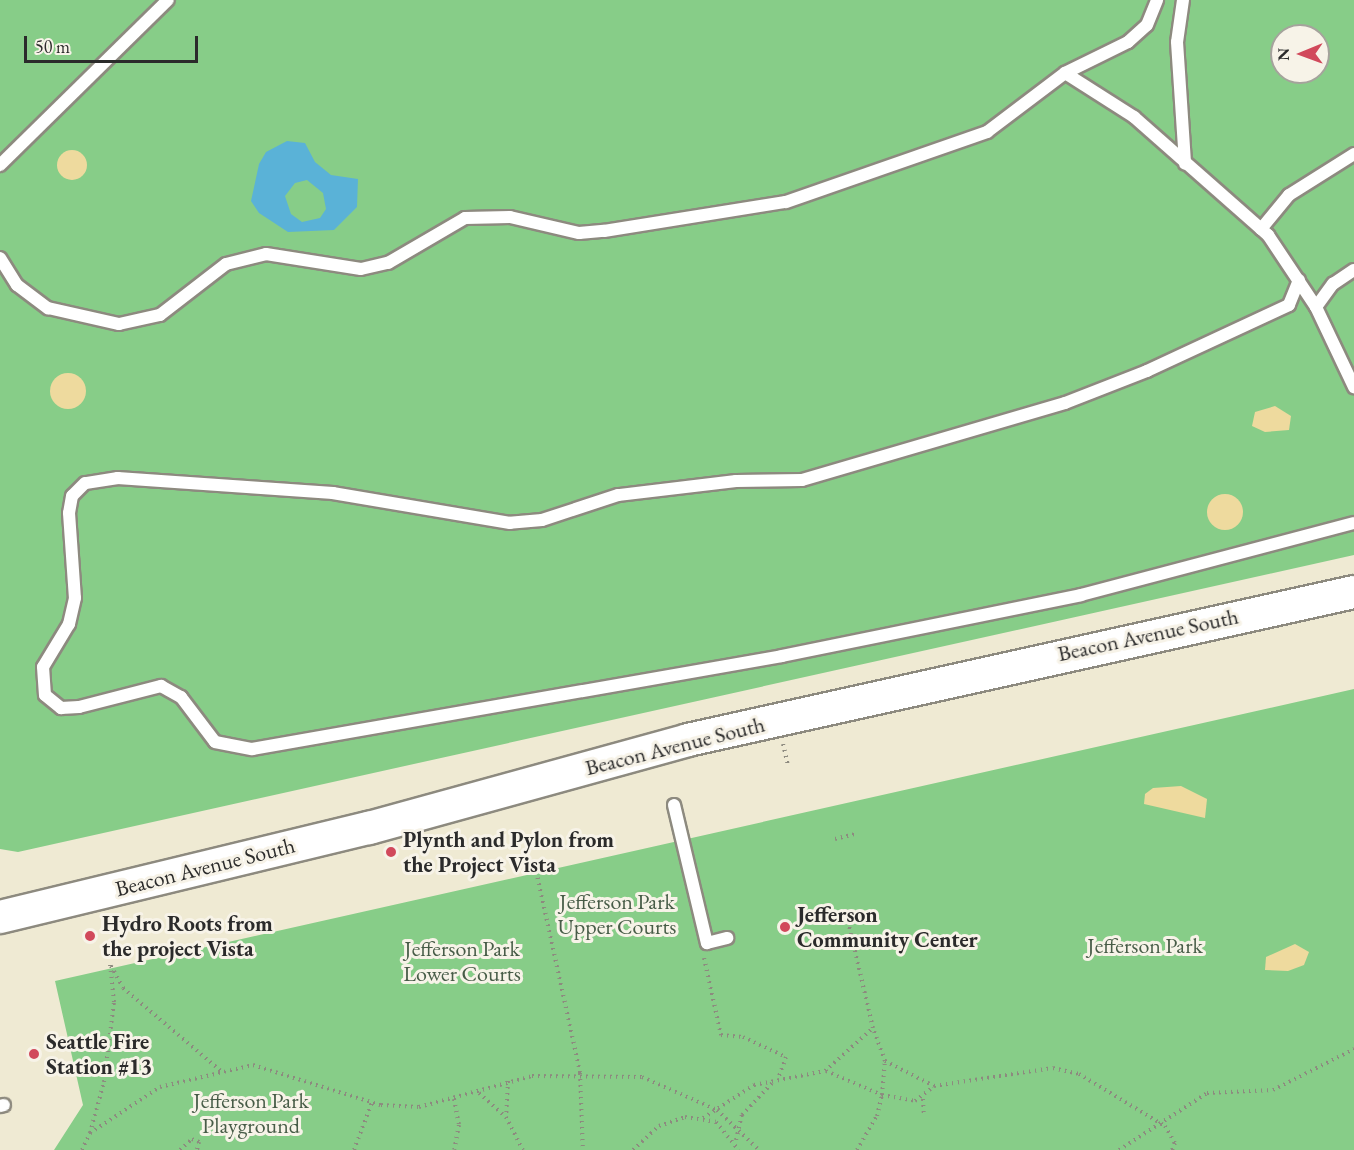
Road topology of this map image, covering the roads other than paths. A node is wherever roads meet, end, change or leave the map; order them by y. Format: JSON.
{"nodes":[{"id":1,"x":168,"y":0,"type":"edge"},
{"id":2,"x":1157,"y":0,"type":"edge"},
{"id":3,"x":1183,"y":0,"type":"edge"},
{"id":4,"x":1065,"y":73,"type":"junction"},
{"id":5,"x":1354,"y":154,"type":"edge"},
{"id":6,"x":1185,"y":164,"type":"junction"},
{"id":7,"x":0,"y":165,"type":"edge"},
{"id":8,"x":1261,"y":229,"type":"junction"},
{"id":9,"x":0,"y":258,"type":"edge"},
{"id":10,"x":1354,"y":270,"type":"edge"},
{"id":11,"x":1299,"y":280,"type":"junction"},
{"id":12,"x":1317,"y":307,"type":"junction"},
{"id":13,"x":1354,"y":387,"type":"edge"},
{"id":14,"x":1354,"y":523,"type":"edge"},
{"id":15,"x":1354,"y":592,"type":"edge"},
{"id":16,"x":674,"y":805,"type":"dead end"},
{"id":17,"x":0,"y":916,"type":"edge"},
{"id":18,"x":727,"y":938,"type":"dead end"}],
"edges":[{"from":1,"to":7,"type":"lane"},
{"from":2,"to":4,"type":"lane"},
{"from":3,"to":6,"type":"lane"},
{"from":4,"to":6,"type":"lane"},
{"from":4,"to":9,"type":"lane"},
{"from":5,"to":8,"type":"lane"},
{"from":6,"to":8,"type":"lane"},
{"from":8,"to":11,"type":"lane"},
{"from":10,"to":12,"type":"lane"},
{"from":11,"to":12,"type":"lane"},
{"from":11,"to":14,"type":"lane"},
{"from":12,"to":13,"type":"lane"},
{"from":15,"to":17,"type":"main road","name":"Beacon Avenue South"},
{"from":16,"to":18,"type":"lane"}]}
